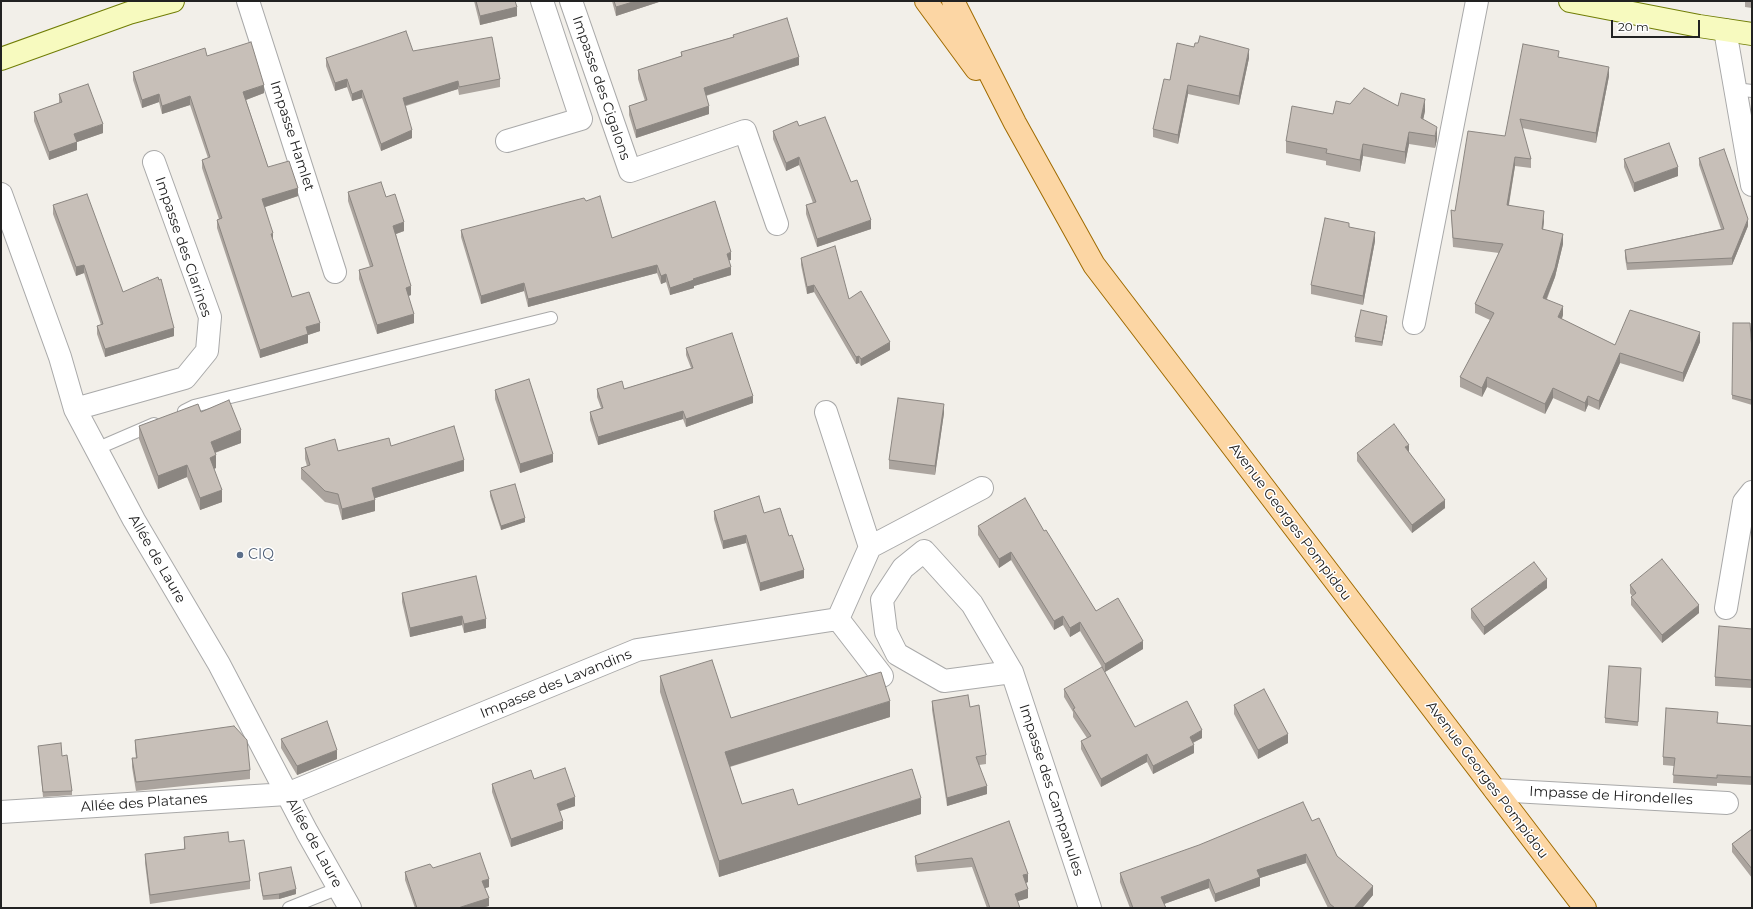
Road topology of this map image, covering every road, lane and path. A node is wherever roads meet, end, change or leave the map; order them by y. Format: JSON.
{"nodes":[{"id":1,"x":173,"y":1,"type":"edge"},
{"id":2,"x":248,"y":1,"type":"edge"},
{"id":3,"x":542,"y":1,"type":"edge"},
{"id":4,"x":570,"y":1,"type":"edge"},
{"id":5,"x":926,"y":1,"type":"edge"},
{"id":6,"x":953,"y":1,"type":"edge"},
{"id":7,"x":1477,"y":1,"type":"edge"},
{"id":8,"x":1570,"y":1,"type":"edge"},
{"id":9,"x":1725,"y":30,"type":"junction"},
{"id":10,"x":1752,"y":34,"type":"edge"},
{"id":11,"x":1,"y":59,"type":"edge"},
{"id":12,"x":1744,"y":90,"type":"edge"},
{"id":13,"x":1015,"y":123,"type":"junction"},
{"id":14,"x":506,"y":141,"type":"dead end"},
{"id":15,"x":154,"y":162,"type":"dead end"},
{"id":16,"x":1752,"y":186,"type":"edge"},
{"id":17,"x":1,"y":194,"type":"edge"},
{"id":18,"x":777,"y":224,"type":"dead end"},
{"id":19,"x":335,"y":272,"type":"dead end"},
{"id":20,"x":552,"y":318,"type":"dead end"},
{"id":21,"x":1414,"y":323,"type":"dead end"},
{"id":22,"x":75,"y":409,"type":"junction"},
{"id":23,"x":826,"y":412,"type":"dead end"},
{"id":24,"x":96,"y":449,"type":"junction"},
{"id":25,"x":982,"y":488,"type":"dead end"},
{"id":26,"x":1752,"y":492,"type":"edge"},
{"id":27,"x":870,"y":547,"type":"junction"},
{"id":28,"x":1726,"y":608,"type":"dead end"},
{"id":29,"x":838,"y":619,"type":"junction"},
{"id":30,"x":1012,"y":672,"type":"junction"},
{"id":31,"x":882,"y":676,"type":"edge"},
{"id":32,"x":1495,"y":790,"type":"junction"},
{"id":33,"x":287,"y":794,"type":"junction"},
{"id":34,"x":1727,"y":803,"type":"dead end"},
{"id":35,"x":1,"y":812,"type":"edge"},
{"id":36,"x":338,"y":888,"type":"junction"},
{"id":37,"x":289,"y":908,"type":"edge"},
{"id":38,"x":350,"y":908,"type":"edge"},
{"id":39,"x":1090,"y":908,"type":"edge"},
{"id":40,"x":1586,"y":908,"type":"edge"}],
"edges":[{"from":1,"to":11,"type":"main road"},
{"from":2,"to":19,"type":"street","name":"Impasse Hamlet"},
{"from":3,"to":14,"type":"street"},
{"from":4,"to":18,"type":"street","name":"Impasse des Cigalons"},
{"from":5,"to":13,"type":"main road","name":"Avenue Georges Pompidou"},
{"from":6,"to":13,"type":"main road","name":"Avenue Georges Pompidou"},
{"from":7,"to":21,"type":"street"},
{"from":8,"to":9,"type":"main road"},
{"from":9,"to":10,"type":"main road"},
{"from":9,"to":12,"type":"street"},
{"from":12,"to":16,"type":"street"},
{"from":13,"to":32,"type":"main road","name":"Avenue Georges Pompidou"},
{"from":15,"to":22,"type":"street","name":"Impasse des Clarines"},
{"from":17,"to":22,"type":"street","name":"Allée de Laure"},
{"from":20,"to":24,"type":"lane"},
{"from":22,"to":24,"type":"street","name":"Allée de Laure"},
{"from":23,"to":27,"type":"street"},
{"from":24,"to":33,"type":"street","name":"Allée de Laure"},
{"from":25,"to":27,"type":"street"},
{"from":26,"to":28,"type":"street"},
{"from":27,"to":29,"type":"street"},
{"from":29,"to":31,"type":"street"},
{"from":29,"to":33,"type":"street","name":"Impasse des Lavandins"},
{"from":30,"to":30,"type":"street","name":"Impasse des Campanules"},
{"from":30,"to":39,"type":"street","name":"Impasse des Campanules"},
{"from":32,"to":34,"type":"street","name":"Impasse de Hirondelles"},
{"from":32,"to":40,"type":"main road","name":"Avenue Georges Pompidou"},
{"from":33,"to":35,"type":"street","name":"Allée des Platanes"},
{"from":33,"to":36,"type":"street","name":"Allée de Laure"},
{"from":36,"to":37,"type":"lane"},
{"from":36,"to":38,"type":"street","name":"Allée de Laure"}]}
